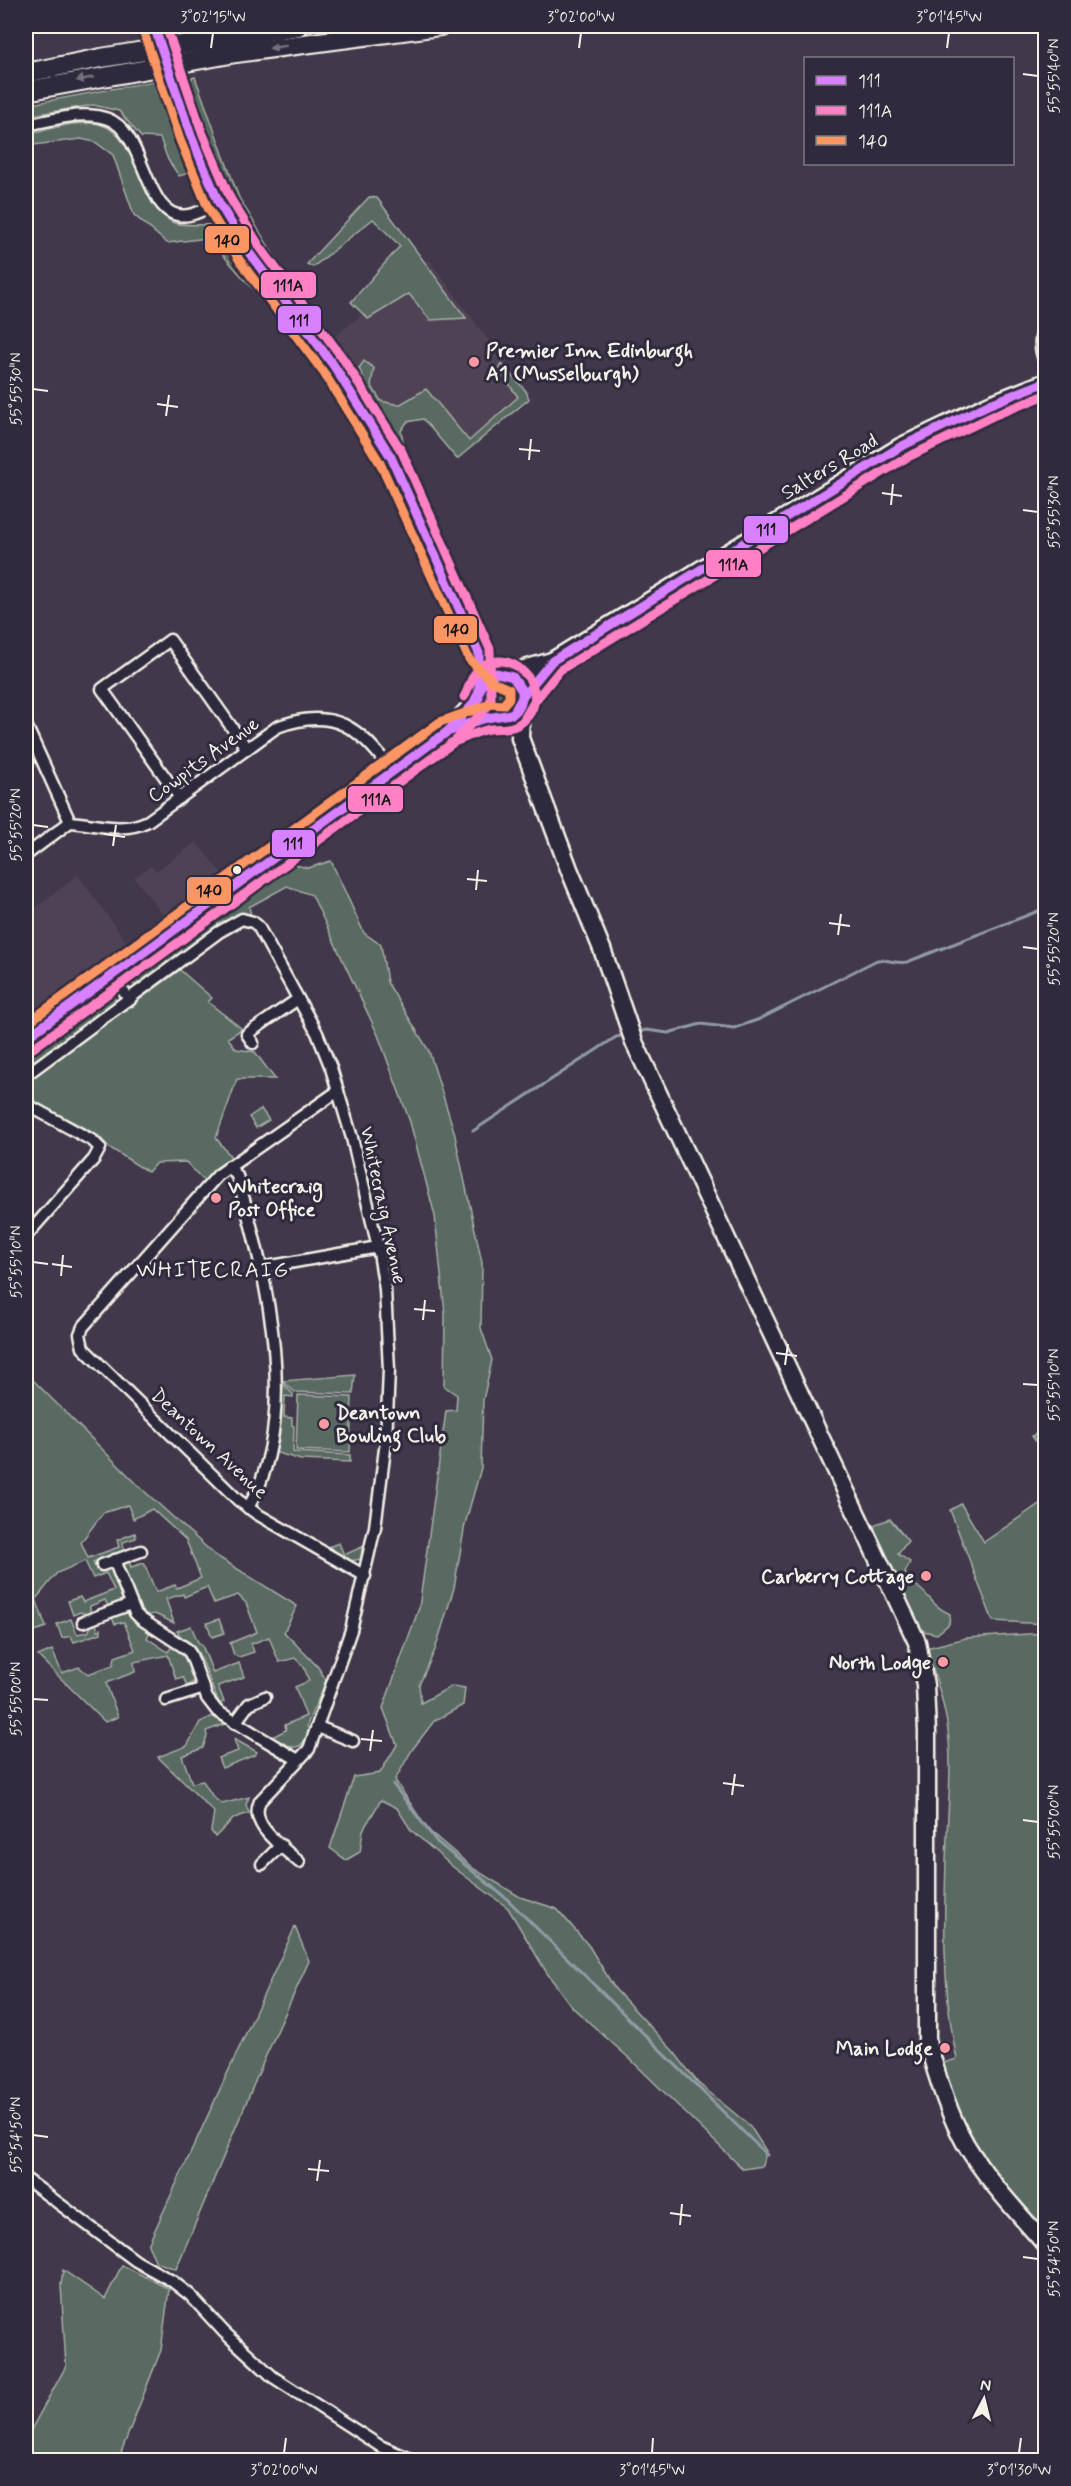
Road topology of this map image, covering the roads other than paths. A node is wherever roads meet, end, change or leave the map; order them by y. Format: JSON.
{"nodes":[{"id":1,"x":154,"y":26,"type":"edge"},
{"id":2,"x":298,"y":26,"type":"edge"},
{"id":3,"x":440,"y":26,"type":"edge"},
{"id":4,"x":26,"y":73,"type":"edge"},
{"id":5,"x":26,"y":91,"type":"edge"},
{"id":6,"x":26,"y":125,"type":"edge"},
{"id":7,"x":219,"y":203,"type":"junction"},
{"id":8,"x":1046,"y":324,"type":"edge"},
{"id":9,"x":1046,"y":365,"type":"edge"},
{"id":10,"x":1046,"y":382,"type":"edge"},
{"id":11,"x":479,"y":652,"type":"junction"},
{"id":12,"x":552,"y":661,"type":"junction"},
{"id":13,"x":503,"y":674,"type":"junction"},
{"id":14,"x":480,"y":693,"type":"junction"},
{"id":15,"x":522,"y":700,"type":"junction"},
{"id":16,"x":495,"y":717,"type":"junction"},
{"id":17,"x":26,"y":725,"type":"edge"},
{"id":18,"x":447,"y":732,"type":"junction"},
{"id":19,"x":520,"y":738,"type":"junction"},
{"id":20,"x":248,"y":749,"type":"junction"},
{"id":21,"x":393,"y":772,"type":"junction"},
{"id":22,"x":180,"y":798,"type":"junction"},
{"id":23,"x":70,"y":822,"type":"junction"},
{"id":24,"x":26,"y":855,"type":"edge"},
{"id":25,"x":111,"y":975,"type":"junction"},
{"id":26,"x":298,"y":999,"type":"junction"},
{"id":27,"x":130,"y":1000,"type":"junction"},
{"id":28,"x":26,"y":1038,"type":"edge"},
{"id":29,"x":253,"y":1043,"type":"dead end"},
{"id":30,"x":26,"y":1075,"type":"edge"},
{"id":31,"x":338,"y":1091,"type":"junction"},
{"id":32,"x":26,"y":1104,"type":"edge"},
{"id":33,"x":229,"y":1166,"type":"junction"},
{"id":34,"x":26,"y":1236,"type":"edge"},
{"id":35,"x":378,"y":1247,"type":"junction"},
{"id":36,"x":261,"y":1268,"type":"junction"},
{"id":37,"x":248,"y":1508,"type":"junction"},
{"id":38,"x":141,"y":1551,"type":"dead end"},
{"id":39,"x":114,"y":1560,"type":"junction"},
{"id":40,"x":102,"y":1565,"type":"dead end"},
{"id":41,"x":365,"y":1576,"type":"junction"},
{"id":42,"x":131,"y":1604,"type":"junction"},
{"id":43,"x":83,"y":1622,"type":"dead end"},
{"id":44,"x":204,"y":1688,"type":"junction"},
{"id":45,"x":265,"y":1697,"type":"dead end"},
{"id":46,"x":166,"y":1700,"type":"dead end"},
{"id":47,"x":235,"y":1723,"type":"junction"},
{"id":48,"x":318,"y":1727,"type":"junction"},
{"id":49,"x":353,"y":1742,"type":"dead end"},
{"id":50,"x":298,"y":1760,"type":"junction"},
{"id":51,"x":281,"y":1845,"type":"junction"},
{"id":52,"x":299,"y":1862,"type":"dead end"},
{"id":53,"x":262,"y":1864,"type":"dead end"},
{"id":54,"x":26,"y":2179,"type":"edge"},
{"id":55,"x":1046,"y":2245,"type":"edge"},
{"id":56,"x":413,"y":2460,"type":"edge"}],
"edges":[{"from":1,"to":7,"type":"main road","bridge":true},
{"from":2,"to":4,"type":"highway"},
{"from":3,"to":5,"type":"highway","one_way":true},
{"from":6,"to":7,"type":"street"},
{"from":7,"to":11,"type":"main road"},
{"from":8,"to":9,"type":"street"},
{"from":10,"to":12,"type":"main road","name":"Salters Road"},
{"from":11,"to":13,"type":"main road"},
{"from":11,"to":14,"type":"main road"},
{"from":12,"to":13,"type":"main road","name":"Salters Road"},
{"from":12,"to":15,"type":"main road","name":"Salters Road"},
{"from":13,"to":14,"type":"main road"},
{"from":13,"to":15,"type":"main road"},
{"from":14,"to":16,"type":"main road"},
{"from":14,"to":18,"type":"main road"},
{"from":15,"to":16,"type":"main road"},
{"from":15,"to":19,"type":"main road"},
{"from":16,"to":18,"type":"main road"},
{"from":16,"to":19,"type":"main road"},
{"from":17,"to":23,"type":"street"},
{"from":18,"to":21,"type":"main road"},
{"from":19,"to":55,"type":"main road"},
{"from":20,"to":21,"type":"street","name":"Cowpits Avenue"},
{"from":20,"to":22,"type":"street","name":"Cowpits Avenue"},
{"from":20,"to":22,"type":"street"},
{"from":21,"to":25,"type":"main road"},
{"from":22,"to":23,"type":"street","name":"Cowpits Avenue"},
{"from":23,"to":24,"type":"street"},
{"from":25,"to":27,"type":"street"},
{"from":25,"to":28,"type":"main road"},
{"from":26,"to":27,"type":"street","name":"Whitecraig Avenue"},
{"from":26,"to":29,"type":"street"},
{"from":26,"to":31,"type":"street","name":"Whitecraig Avenue"},
{"from":27,"to":30,"type":"street"},
{"from":31,"to":33,"type":"street"},
{"from":31,"to":35,"type":"street","name":"Whitecraig Avenue"},
{"from":32,"to":34,"type":"street"},
{"from":33,"to":36,"type":"street"},
{"from":33,"to":37,"type":"street","name":"Deantown Avenue"},
{"from":35,"to":36,"type":"street"},
{"from":35,"to":41,"type":"street","name":"Whitecraig Avenue"},
{"from":36,"to":37,"type":"street"},
{"from":37,"to":41,"type":"street","name":"Deantown Avenue"},
{"from":38,"to":39,"type":"street"},
{"from":39,"to":40,"type":"street"},
{"from":39,"to":42,"type":"street"},
{"from":41,"to":48,"type":"street","name":"Whitecraig Avenue"},
{"from":42,"to":43,"type":"street"},
{"from":42,"to":44,"type":"street"},
{"from":44,"to":46,"type":"street"},
{"from":44,"to":47,"type":"street"},
{"from":45,"to":47,"type":"street"},
{"from":47,"to":50,"type":"street"},
{"from":48,"to":49,"type":"street"},
{"from":48,"to":50,"type":"street","name":"Whitecraig Avenue"},
{"from":50,"to":51,"type":"street","name":"Whitecraig Avenue"},
{"from":51,"to":52,"type":"street","name":"Whitecraig Avenue"},
{"from":51,"to":53,"type":"street"},
{"from":54,"to":56,"type":"street"}]}
